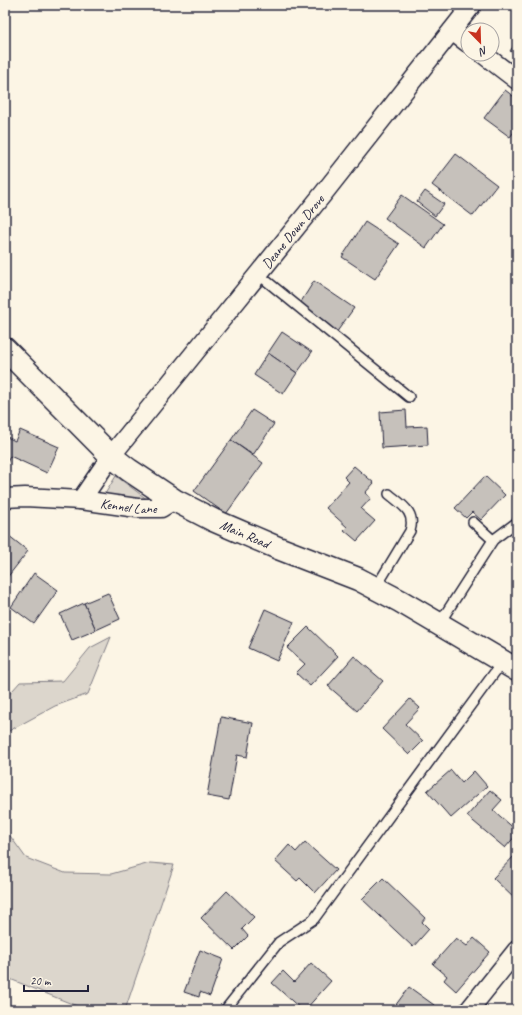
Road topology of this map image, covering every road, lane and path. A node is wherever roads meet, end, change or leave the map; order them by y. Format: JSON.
{"nodes":[{"id":1,"x":472,"y":5,"type":"edge"},
{"id":2,"x":452,"y":31,"type":"junction"},
{"id":3,"x":460,"y":37,"type":"edge"},
{"id":4,"x":493,"y":62,"type":"edge"},
{"id":5,"x":517,"y":80,"type":"edge"},
{"id":6,"x":258,"y":274,"type":"junction"},
{"id":7,"x":5,"y":349,"type":"edge"},
{"id":8,"x":409,"y":397,"type":"dead end"},
{"id":9,"x":111,"y":456,"type":"junction"},
{"id":10,"x":389,"y":494,"type":"dead end"},
{"id":11,"x":5,"y":498,"type":"edge"},
{"id":12,"x":81,"y":500,"type":"junction"},
{"id":13,"x":174,"y":500,"type":"junction"},
{"id":14,"x":474,"y":522,"type":"dead end"},
{"id":15,"x":517,"y":522,"type":"edge"},
{"id":16,"x":493,"y":540,"type":"junction"},
{"id":17,"x":376,"y":588,"type":"junction"},
{"id":18,"x":439,"y":624,"type":"junction"},
{"id":19,"x":510,"y":666,"type":"edge"},
{"id":20,"x":517,"y":950,"type":"edge"},
{"id":21,"x":225,"y":1010,"type":"edge"},
{"id":22,"x":469,"y":1010,"type":"edge"}],
"edges":[{"from":1,"to":2,"type":"street","name":"Deane Down Drove"},
{"from":2,"to":3,"type":"street"},
{"from":2,"to":6,"type":"street","name":"Deane Down Drove"},
{"from":4,"to":5,"type":"street"},
{"from":6,"to":8,"type":"lane"},
{"from":6,"to":9,"type":"street","name":"Deane Down Drove"},
{"from":7,"to":9,"type":"street","name":"Main Road"},
{"from":9,"to":12,"type":"street","name":"Kennel Lane"},
{"from":9,"to":13,"type":"street","name":"Main Road"},
{"from":10,"to":17,"type":"lane"},
{"from":11,"to":12,"type":"street","name":"Kennel Lane"},
{"from":12,"to":13,"type":"street","name":"Kennel Lane"},
{"from":13,"to":17,"type":"street","name":"Main Road"},
{"from":14,"to":16,"type":"lane"},
{"from":15,"to":16,"type":"lane"},
{"from":16,"to":18,"type":"lane"},
{"from":17,"to":18,"type":"street","name":"Main Road"},
{"from":18,"to":19,"type":"street","name":"Main Road"},
{"from":19,"to":21,"type":"lane"},
{"from":20,"to":22,"type":"street"}]}
